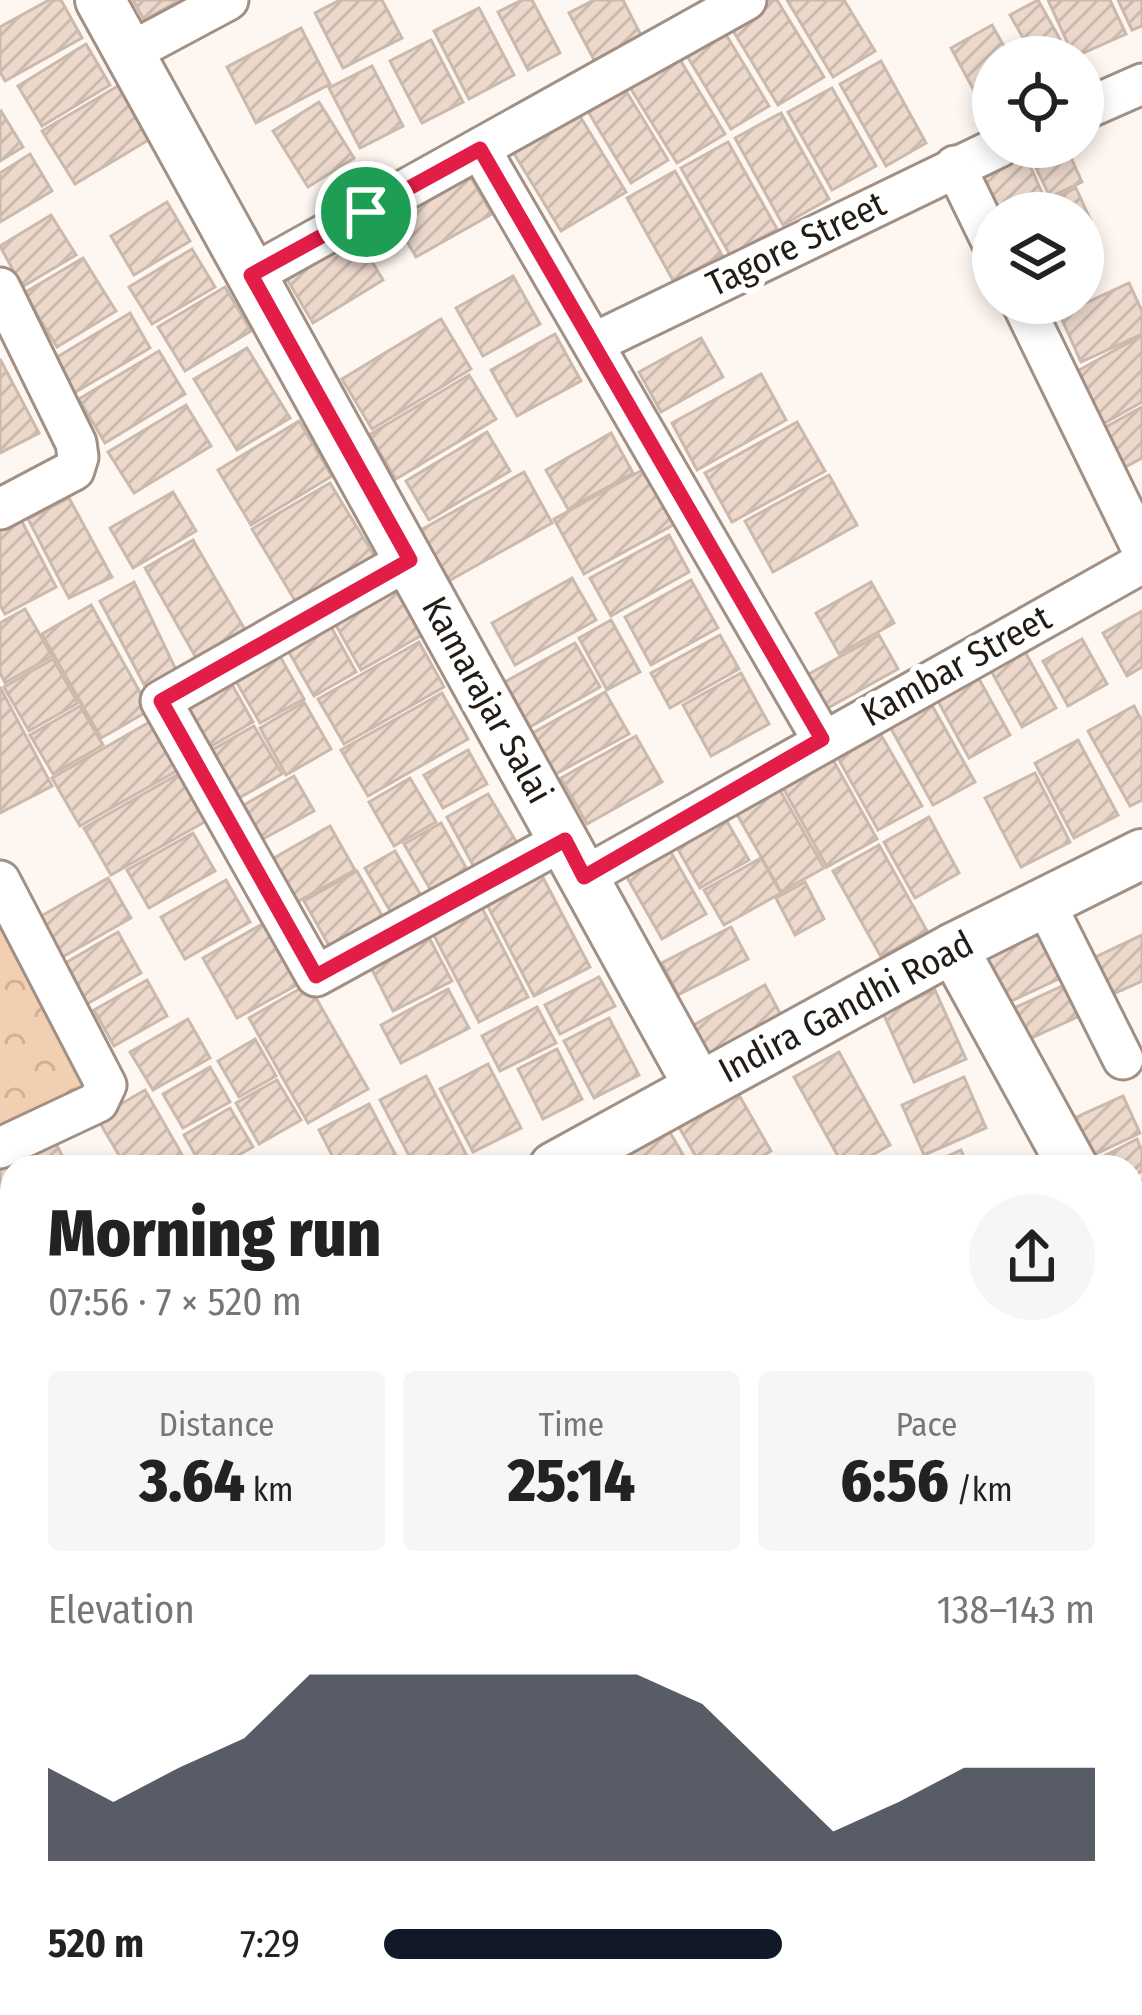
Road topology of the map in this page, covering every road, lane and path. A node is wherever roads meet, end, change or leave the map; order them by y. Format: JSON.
{"nodes":[{"id":1,"x":100,"y":0,"type":"edge"},
{"id":2,"x":228,"y":0,"type":"edge"},
{"id":3,"x":746,"y":0,"type":"edge"},
{"id":4,"x":129,"y":53,"type":"junction"},
{"id":5,"x":1142,"y":84,"type":"edge"},
{"id":6,"x":1104,"y":101,"type":"edge"},
{"id":7,"x":480,"y":149,"type":"junction"},
{"id":8,"x":972,"y":159,"type":"edge"},
{"id":9,"x":955,"y":166,"type":"junction"},
{"id":10,"x":972,"y":201,"type":"edge"},
{"id":11,"x":251,"y":275,"type":"junction"},
{"id":12,"x":0,"y":288,"type":"edge"},
{"id":13,"x":1032,"y":324,"type":"edge"},
{"id":14,"x":594,"y":343,"type":"junction"},
{"id":15,"x":0,"y":509,"type":"edge"},
{"id":16,"x":1142,"y":549,"type":"edge"},
{"id":17,"x":410,"y":560,"type":"junction"},
{"id":18,"x":1142,"y":563,"type":"edge"},
{"id":19,"x":822,"y":739,"type":"junction"},
{"id":20,"x":1142,"y":854,"type":"edge"},
{"id":21,"x":574,"y":858,"type":"junction"},
{"id":22,"x":0,"y":881,"type":"edge"},
{"id":23,"x":1044,"y":901,"type":"junction"},
{"id":24,"x":953,"y":948,"type":"junction"},
{"id":25,"x":1123,"y":1059,"type":"dead end"},
{"id":26,"x":699,"y":1087,"type":"junction"},
{"id":27,"x":0,"y":1148,"type":"edge"},
{"id":28,"x":576,"y":1155,"type":"edge"},
{"id":29,"x":1065,"y":1155,"type":"edge"}],
"edges":[{"from":1,"to":4,"type":"street","name":"Kamarajar Salai"},
{"from":2,"to":4,"type":"street"},
{"from":3,"to":7,"type":"street"},
{"from":4,"to":11,"type":"street","name":"Kamarajar Salai"},
{"from":5,"to":6,"type":"street"},
{"from":7,"to":11,"type":"street"},
{"from":7,"to":14,"type":"street"},
{"from":8,"to":9,"type":"street","name":"Tagore Street"},
{"from":9,"to":10,"type":"street"},
{"from":9,"to":14,"type":"street","name":"Tagore Street"},
{"from":11,"to":17,"type":"street","name":"Kamarajar Salai"},
{"from":12,"to":15,"type":"street"},
{"from":13,"to":16,"type":"street"},
{"from":14,"to":19,"type":"street"},
{"from":17,"to":21,"type":"street","name":"Kamarajar Salai"},
{"from":17,"to":21,"type":"street","name":"Kambar Street"},
{"from":18,"to":19,"type":"street","name":"Kambar Street"},
{"from":19,"to":21,"type":"street","name":"Kambar Street"},
{"from":20,"to":23,"type":"street","name":"Indira Gandhi Road"},
{"from":21,"to":26,"type":"street","name":"Kamarajar Salai"},
{"from":22,"to":27,"type":"street"},
{"from":23,"to":24,"type":"street","name":"Indira Gandhi Road"},
{"from":23,"to":25,"type":"street"},
{"from":24,"to":26,"type":"street","name":"Indira Gandhi Road"},
{"from":24,"to":29,"type":"street"},
{"from":26,"to":28,"type":"street","name":"Indira Gandhi Road"}]}
